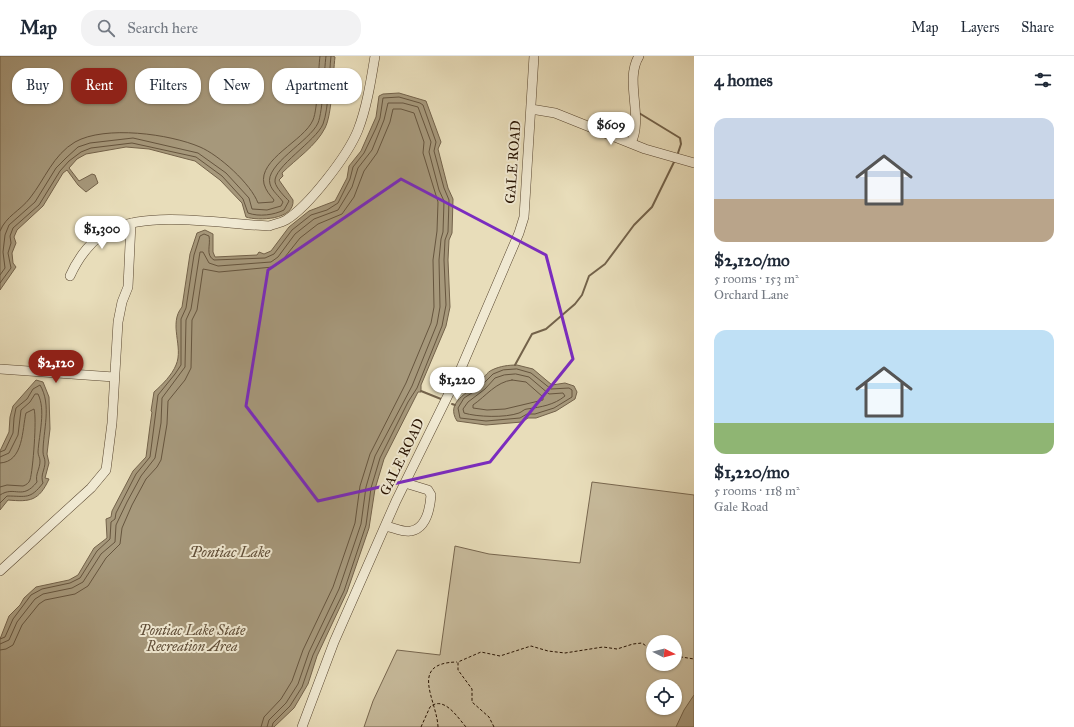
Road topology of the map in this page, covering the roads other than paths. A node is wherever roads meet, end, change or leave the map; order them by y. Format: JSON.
{"nodes":[{"id":1,"x":375,"y":56,"type":"edge"},
{"id":2,"x":534,"y":56,"type":"edge"},
{"id":3,"x":639,"y":56,"type":"edge"},
{"id":4,"x":531,"y":109,"type":"junction"},
{"id":5,"x":631,"y":143,"type":"junction"},
{"id":6,"x":694,"y":163,"type":"edge"},
{"id":7,"x":131,"y":223,"type":"junction"},
{"id":8,"x":70,"y":276,"type":"dead end"},
{"id":9,"x":0,"y":369,"type":"edge"},
{"id":10,"x":114,"y":378,"type":"junction"},
{"id":11,"x":405,"y":482,"type":"junction"},
{"id":12,"x":386,"y":526,"type":"junction"},
{"id":13,"x":0,"y":571,"type":"edge"},
{"id":14,"x":302,"y":727,"type":"edge"}],
"edges":[{"from":1,"to":7,"type":"street"},
{"from":2,"to":4,"type":"street","name":"GALE ROAD"},
{"from":3,"to":5,"type":"street"},
{"from":4,"to":5,"type":"street"},
{"from":4,"to":11,"type":"street","name":"GALE ROAD"},
{"from":5,"to":6,"type":"street"},
{"from":7,"to":8,"type":"street"},
{"from":7,"to":10,"type":"street"},
{"from":9,"to":10,"type":"street"},
{"from":10,"to":13,"type":"street"},
{"from":11,"to":12,"type":"street","name":"GALE ROAD"},
{"from":11,"to":12,"type":"street"},
{"from":12,"to":14,"type":"street","name":"GALE ROAD"}]}
